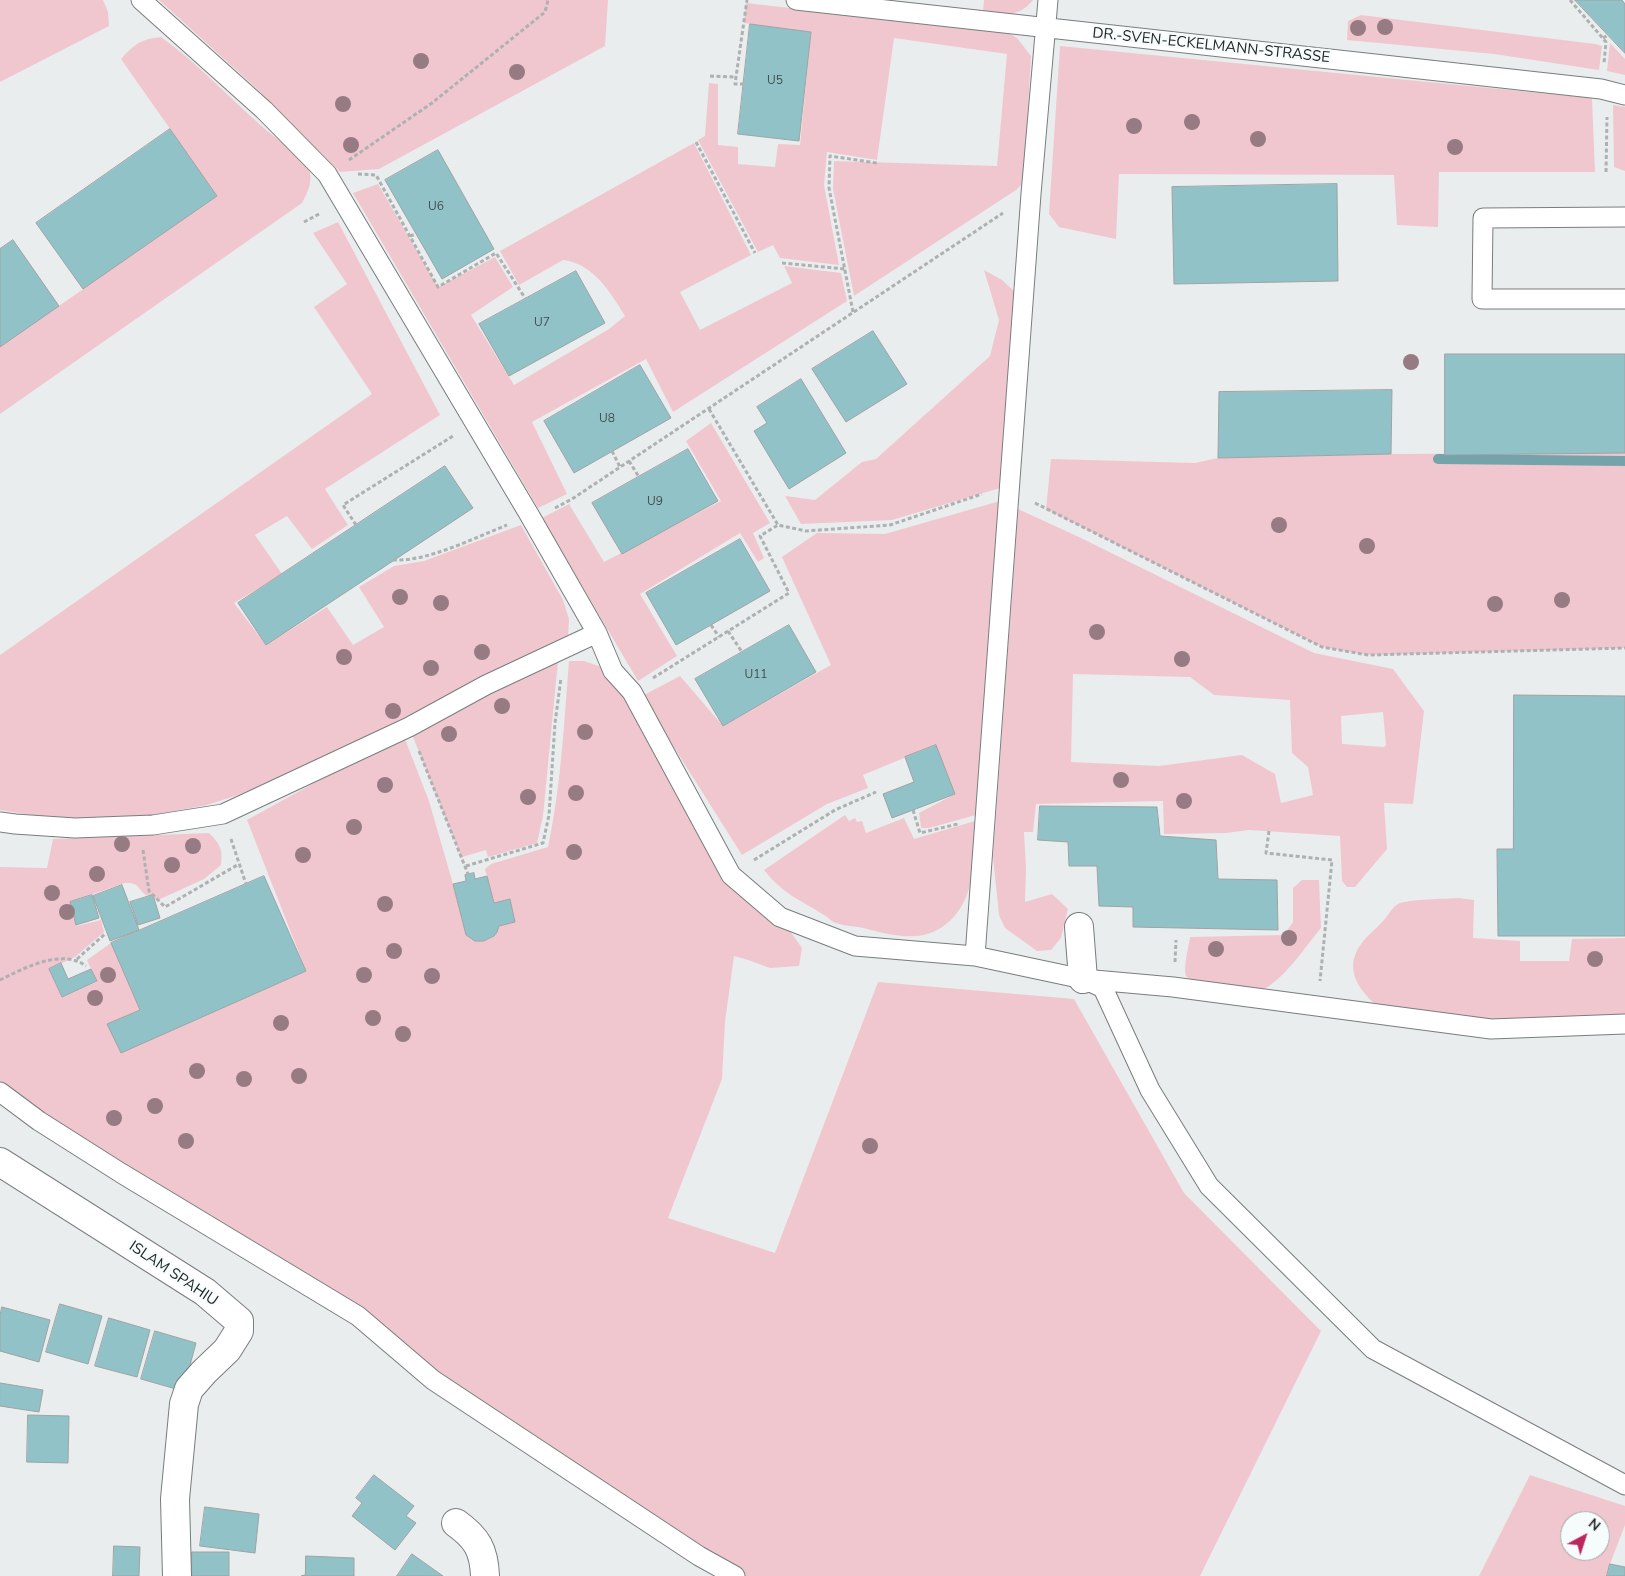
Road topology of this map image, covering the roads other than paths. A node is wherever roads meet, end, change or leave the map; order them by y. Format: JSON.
{"nodes":[{"id":1,"x":141,"y":0,"type":"edge"},
{"id":2,"x":796,"y":0,"type":"edge"},
{"id":3,"x":1048,"y":0,"type":"edge"},
{"id":4,"x":1046,"y":28,"type":"junction"},
{"id":5,"x":1611,"y":92,"type":"edge"},
{"id":6,"x":1625,"y":217,"type":"edge"},
{"id":7,"x":1625,"y":299,"type":"edge"},
{"id":8,"x":597,"y":633,"type":"junction"},
{"id":9,"x":0,"y":822,"type":"edge"},
{"id":10,"x":1079,"y":927,"type":"dead end"},
{"id":11,"x":975,"y":956,"type":"junction"},
{"id":12,"x":1083,"y":979,"type":"junction"},
{"id":13,"x":1625,"y":1024,"type":"edge"},
{"id":14,"x":0,"y":1092,"type":"edge"},
{"id":15,"x":0,"y":1162,"type":"edge"},
{"id":16,"x":1625,"y":1485,"type":"edge"},
{"id":17,"x":456,"y":1523,"type":"dead end"},
{"id":18,"x":177,"y":1576,"type":"edge"},
{"id":19,"x":485,"y":1576,"type":"edge"},
{"id":20,"x":735,"y":1576,"type":"edge"}],
"edges":[{"from":1,"to":8,"type":"lane"},
{"from":2,"to":4,"type":"lane","name":"DR.-SVEN-ECKELMANN-STRASSE"},
{"from":3,"to":4,"type":"lane"},
{"from":4,"to":5,"type":"lane","name":"DR.-SVEN-ECKELMANN-STRASSE"},
{"from":4,"to":11,"type":"lane"},
{"from":6,"to":7,"type":"lane"},
{"from":8,"to":9,"type":"lane"},
{"from":8,"to":11,"type":"lane"},
{"from":10,"to":12,"type":"street"},
{"from":11,"to":12,"type":"lane"},
{"from":12,"to":13,"type":"lane"},
{"from":12,"to":16,"type":"lane"},
{"from":14,"to":20,"type":"lane"},
{"from":15,"to":18,"type":"street","name":"ISLAM SPAHIU"},
{"from":17,"to":19,"type":"street"}]}
